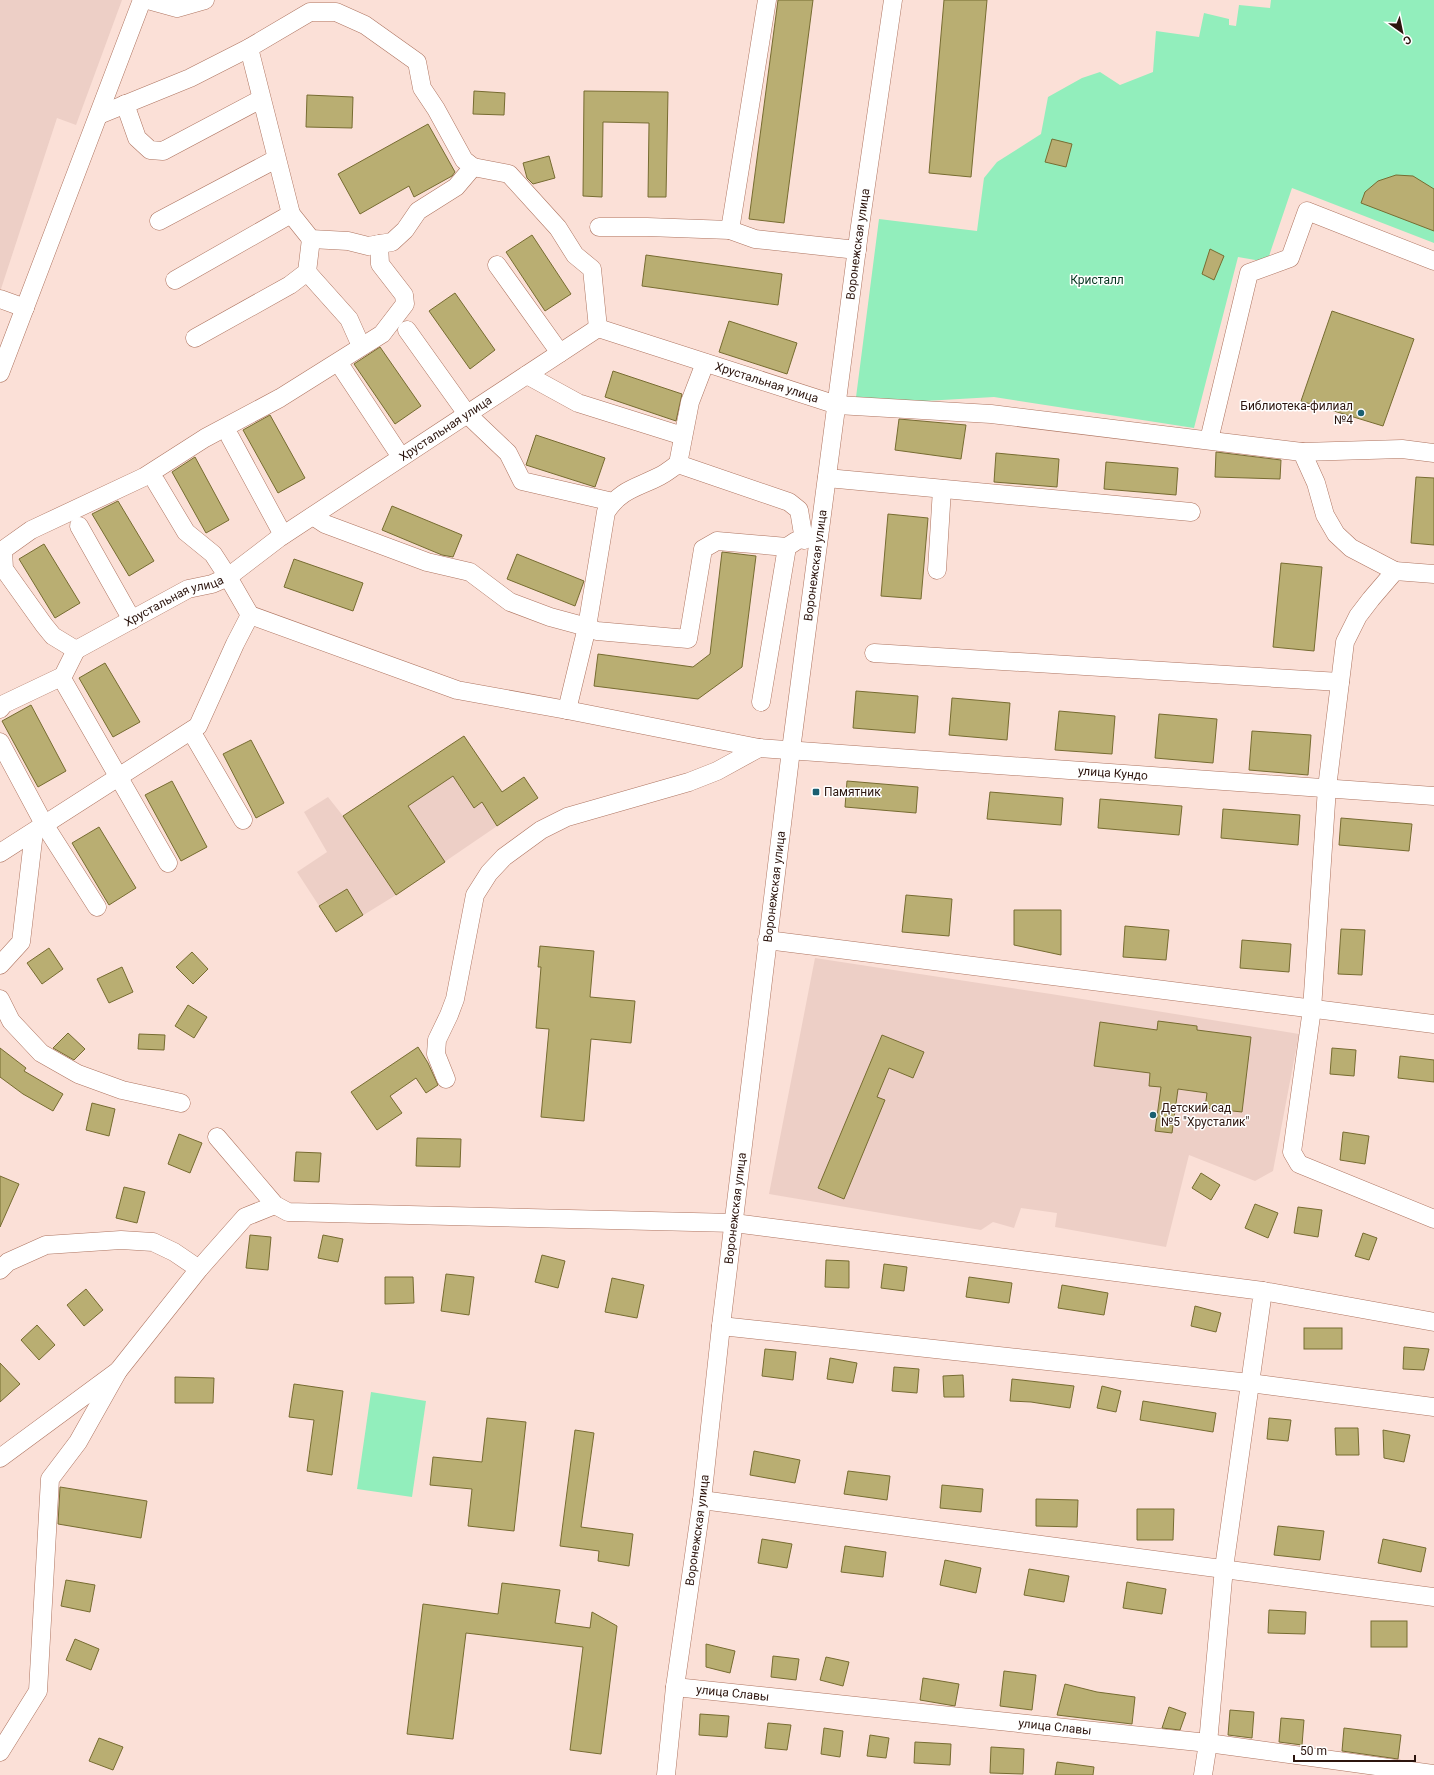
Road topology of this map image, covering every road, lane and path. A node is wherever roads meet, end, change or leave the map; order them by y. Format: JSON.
{"nodes":[{"id":1,"x":142,"y":0,"type":"edge"},
{"id":2,"x":148,"y":0,"type":"edge"},
{"id":3,"x":205,"y":0,"type":"edge"},
{"id":4,"x":767,"y":0,"type":"edge"},
{"id":5,"x":894,"y":0,"type":"edge"},
{"id":6,"x":249,"y":48,"type":"junction"},
{"id":7,"x":261,"y":99,"type":"junction"},
{"id":8,"x":125,"y":104,"type":"junction"},
{"id":9,"x":98,"y":115,"type":"junction"},
{"id":10,"x":276,"y":159,"type":"junction"},
{"id":11,"x":473,"y":167,"type":"junction"},
{"id":12,"x":291,"y":214,"type":"junction"},
{"id":13,"x":159,"y":221,"type":"dead end"},
{"id":14,"x":599,"y":227,"type":"dead end"},
{"id":15,"x":730,"y":230,"type":"junction"},
{"id":16,"x":310,"y":239,"type":"junction"},
{"id":17,"x":379,"y":244,"type":"junction"},
{"id":18,"x":857,"y":250,"type":"junction"},
{"id":19,"x":1434,"y":261,"type":"edge"},
{"id":20,"x":498,"y":265,"type":"dead end"},
{"id":21,"x":307,"y":272,"type":"junction"},
{"id":22,"x":175,"y":280,"type":"dead end"},
{"id":23,"x":0,"y":300,"type":"edge"},
{"id":24,"x":25,"y":308,"type":"junction"},
{"id":25,"x":598,"y":328,"type":"junction"},
{"id":26,"x":407,"y":330,"type":"dead end"},
{"id":27,"x":195,"y":338,"type":"dead end"},
{"id":28,"x":361,"y":346,"type":"junction"},
{"id":29,"x":560,"y":353,"type":"junction"},
{"id":30,"x":704,"y":363,"type":"junction"},
{"id":31,"x":342,"y":368,"type":"dead end"},
{"id":32,"x":0,"y":373,"type":"edge"},
{"id":33,"x":527,"y":375,"type":"junction"},
{"id":34,"x":837,"y":405,"type":"junction"},
{"id":35,"x":467,"y":414,"type":"junction"},
{"id":36,"x":683,"y":436,"type":"junction"},
{"id":37,"x":230,"y":437,"type":"dead end"},
{"id":38,"x":1209,"y":440,"type":"junction"},
{"id":39,"x":1302,"y":452,"type":"junction"},
{"id":40,"x":1434,"y":453,"type":"edge"},
{"id":41,"x":402,"y":457,"type":"junction"},
{"id":42,"x":678,"y":464,"type":"junction"},
{"id":43,"x":827,"y":478,"type":"junction"},
{"id":44,"x":156,"y":482,"type":"dead end"},
{"id":45,"x":942,"y":489,"type":"junction"},
{"id":46,"x":613,"y":502,"type":"junction"},
{"id":47,"x":1191,"y":512,"type":"dead end"},
{"id":48,"x":313,"y":516,"type":"junction"},
{"id":49,"x":79,"y":526,"type":"dead end"},
{"id":50,"x":283,"y":535,"type":"junction"},
{"id":51,"x":811,"y":540,"type":"junction"},
{"id":52,"x":787,"y":547,"type":"junction"},
{"id":53,"x":937,"y":570,"type":"dead end"},
{"id":54,"x":1395,"y":571,"type":"junction"},
{"id":55,"x":1434,"y":574,"type":"edge"},
{"id":56,"x":228,"y":577,"type":"junction"},
{"id":57,"x":250,"y":615,"type":"junction"},
{"id":58,"x":132,"y":620,"type":"junction"},
{"id":59,"x":587,"y":627,"type":"junction"},
{"id":60,"x":76,"y":650,"type":"junction"},
{"id":61,"x":874,"y":653,"type":"dead end"},
{"id":62,"x":61,"y":677,"type":"junction"},
{"id":63,"x":1340,"y":682,"type":"junction"},
{"id":64,"x":761,"y":702,"type":"dead end"},
{"id":65,"x":0,"y":709,"type":"edge"},
{"id":66,"x":567,"y":710,"type":"junction"},
{"id":67,"x":191,"y":731,"type":"junction"},
{"id":68,"x":0,"y":742,"type":"edge"},
{"id":69,"x":759,"y":748,"type":"junction"},
{"id":70,"x":791,"y":750,"type":"junction"},
{"id":71,"x":118,"y":777,"type":"junction"},
{"id":72,"x":1327,"y":788,"type":"junction"},
{"id":73,"x":1434,"y":796,"type":"edge"},
{"id":74,"x":243,"y":820,"type":"dead end"},
{"id":75,"x":39,"y":828,"type":"junction"},
{"id":76,"x":0,"y":853,"type":"edge"},
{"id":77,"x":168,"y":863,"type":"dead end"},
{"id":78,"x":96,"y":907,"type":"dead end"},
{"id":79,"x":767,"y":940,"type":"junction"},
{"id":80,"x":0,"y":966,"type":"edge"},
{"id":81,"x":0,"y":998,"type":"edge"},
{"id":82,"x":1312,"y":1009,"type":"junction"},
{"id":83,"x":1434,"y":1024,"type":"edge"},
{"id":84,"x":446,"y":1079,"type":"dead end"},
{"id":85,"x":180,"y":1103,"type":"dead end"},
{"id":86,"x":217,"y":1137,"type":"dead end"},
{"id":87,"x":276,"y":1205,"type":"junction"},
{"id":88,"x":1434,"y":1219,"type":"edge"},
{"id":89,"x":734,"y":1223,"type":"junction"},
{"id":90,"x":198,"y":1269,"type":"junction"},
{"id":91,"x":0,"y":1270,"type":"edge"},
{"id":92,"x":1263,"y":1290,"type":"junction"},
{"id":93,"x":1434,"y":1322,"type":"edge"},
{"id":94,"x":721,"y":1326,"type":"junction"},
{"id":95,"x":118,"y":1371,"type":"junction"},
{"id":96,"x":1250,"y":1383,"type":"junction"},
{"id":97,"x":1434,"y":1407,"type":"edge"},
{"id":98,"x":0,"y":1458,"type":"edge"},
{"id":99,"x":702,"y":1500,"type":"junction"},
{"id":100,"x":1224,"y":1568,"type":"junction"},
{"id":101,"x":1434,"y":1597,"type":"edge"},
{"id":102,"x":675,"y":1687,"type":"junction"},
{"id":103,"x":1208,"y":1743,"type":"junction"},
{"id":104,"x":0,"y":1752,"type":"edge"},
{"id":105,"x":1434,"y":1774,"type":"edge"},
{"id":106,"x":666,"y":1775,"type":"edge"},
{"id":107,"x":1203,"y":1775,"type":"edge"}],
"edges":[{"from":1,"to":9,"type":"street"},
{"from":2,"to":3,"type":"street"},
{"from":4,"to":15,"type":"street"},
{"from":5,"to":18,"type":"street","name":"Воронежская улица"},
{"from":6,"to":7,"type":"street"},
{"from":6,"to":8,"type":"street"},
{"from":6,"to":11,"type":"street"},
{"from":7,"to":8,"type":"street"},
{"from":7,"to":10,"type":"street"},
{"from":8,"to":9,"type":"street"},
{"from":9,"to":24,"type":"street"},
{"from":10,"to":12,"type":"street"},
{"from":10,"to":13,"type":"street"},
{"from":11,"to":17,"type":"street"},
{"from":11,"to":25,"type":"street"},
{"from":12,"to":16,"type":"street"},
{"from":12,"to":22,"type":"street"},
{"from":14,"to":15,"type":"street"},
{"from":15,"to":18,"type":"street"},
{"from":16,"to":17,"type":"street"},
{"from":16,"to":21,"type":"street"},
{"from":17,"to":28,"type":"street"},
{"from":18,"to":34,"type":"street","name":"Воронежская улица"},
{"from":19,"to":38,"type":"street"},
{"from":20,"to":29,"type":"street"},
{"from":21,"to":27,"type":"street"},
{"from":21,"to":28,"type":"street"},
{"from":23,"to":24,"type":"street"},
{"from":24,"to":32,"type":"street"},
{"from":25,"to":29,"type":"street","name":"Хрустальная улица"},
{"from":25,"to":30,"type":"street","name":"Хрустальная улица"},
{"from":26,"to":35,"type":"street"},
{"from":28,"to":60,"type":"street"},
{"from":29,"to":33,"type":"street","name":"Хрустальная улица"},
{"from":30,"to":34,"type":"street","name":"Хрустальная улица"},
{"from":30,"to":36,"type":"street"},
{"from":31,"to":41,"type":"street"},
{"from":33,"to":35,"type":"street","name":"Хрустальная улица"},
{"from":33,"to":36,"type":"street"},
{"from":34,"to":38,"type":"street","name":"Хрустальная улица"},
{"from":34,"to":43,"type":"street","name":"Воронежская улица"},
{"from":35,"to":41,"type":"street","name":"Хрустальная улица"},
{"from":35,"to":46,"type":"street"},
{"from":36,"to":42,"type":"street"},
{"from":37,"to":50,"type":"street"},
{"from":38,"to":39,"type":"street","name":"Хрустальная улица"},
{"from":39,"to":40,"type":"street","name":"Хрустальная улица"},
{"from":39,"to":54,"type":"street"},
{"from":41,"to":48,"type":"street","name":"Хрустальная улица"},
{"from":42,"to":46,"type":"street"},
{"from":42,"to":51,"type":"street"},
{"from":43,"to":45,"type":"street"},
{"from":43,"to":51,"type":"street","name":"Воронежская улица"},
{"from":44,"to":56,"type":"street"},
{"from":45,"to":47,"type":"street"},
{"from":45,"to":53,"type":"street"},
{"from":46,"to":59,"type":"street"},
{"from":48,"to":50,"type":"street","name":"Хрустальная улица"},
{"from":48,"to":59,"type":"street"},
{"from":49,"to":58,"type":"street"},
{"from":50,"to":56,"type":"street","name":"Хрустальная улица"},
{"from":51,"to":52,"type":"street"},
{"from":51,"to":70,"type":"street","name":"Воронежская улица"},
{"from":52,"to":59,"type":"street"},
{"from":52,"to":64,"type":"street"},
{"from":54,"to":55,"type":"street"},
{"from":54,"to":63,"type":"street"},
{"from":56,"to":57,"type":"street"},
{"from":56,"to":58,"type":"street","name":"Хрустальная улица"},
{"from":57,"to":66,"type":"street","name":"улица Кундо"},
{"from":57,"to":67,"type":"street"},
{"from":58,"to":60,"type":"street","name":"Хрустальная улица"},
{"from":59,"to":66,"type":"street"},
{"from":60,"to":62,"type":"street"},
{"from":61,"to":63,"type":"street"},
{"from":62,"to":65,"type":"street"},
{"from":62,"to":71,"type":"street"},
{"from":63,"to":72,"type":"street"},
{"from":66,"to":69,"type":"street","name":"улица Кундо"},
{"from":67,"to":71,"type":"street"},
{"from":67,"to":74,"type":"street"},
{"from":68,"to":75,"type":"street"},
{"from":69,"to":70,"type":"street","name":"улица Кундо"},
{"from":69,"to":84,"type":"street"},
{"from":70,"to":72,"type":"street","name":"улица Кундо"},
{"from":70,"to":79,"type":"street","name":"Воронежская улица"},
{"from":71,"to":75,"type":"street"},
{"from":71,"to":77,"type":"street"},
{"from":72,"to":73,"type":"street","name":"улица Кундо"},
{"from":72,"to":82,"type":"street"},
{"from":75,"to":76,"type":"street"},
{"from":75,"to":78,"type":"street"},
{"from":75,"to":80,"type":"street"},
{"from":79,"to":82,"type":"street"},
{"from":79,"to":89,"type":"street","name":"Воронежская улица"},
{"from":81,"to":85,"type":"street"},
{"from":82,"to":83,"type":"street"},
{"from":82,"to":88,"type":"street"},
{"from":86,"to":87,"type":"street"},
{"from":87,"to":89,"type":"street"},
{"from":87,"to":90,"type":"street"},
{"from":89,"to":92,"type":"street"},
{"from":89,"to":94,"type":"street","name":"Воронежская улица"},
{"from":90,"to":91,"type":"street"},
{"from":90,"to":95,"type":"street"},
{"from":92,"to":93,"type":"street"},
{"from":92,"to":96,"type":"street"},
{"from":94,"to":96,"type":"street"},
{"from":94,"to":99,"type":"street","name":"Воронежская улица"},
{"from":95,"to":98,"type":"street"},
{"from":95,"to":104,"type":"street"},
{"from":96,"to":97,"type":"street"},
{"from":96,"to":100,"type":"street"},
{"from":99,"to":100,"type":"street"},
{"from":99,"to":102,"type":"street","name":"Воронежская улица"},
{"from":100,"to":101,"type":"street"},
{"from":100,"to":103,"type":"street"},
{"from":102,"to":103,"type":"street","name":"улица Славы"},
{"from":102,"to":106,"type":"street","name":"Воронежская улица"},
{"from":103,"to":105,"type":"street","name":"улица Славы"},
{"from":103,"to":107,"type":"street"}]}
